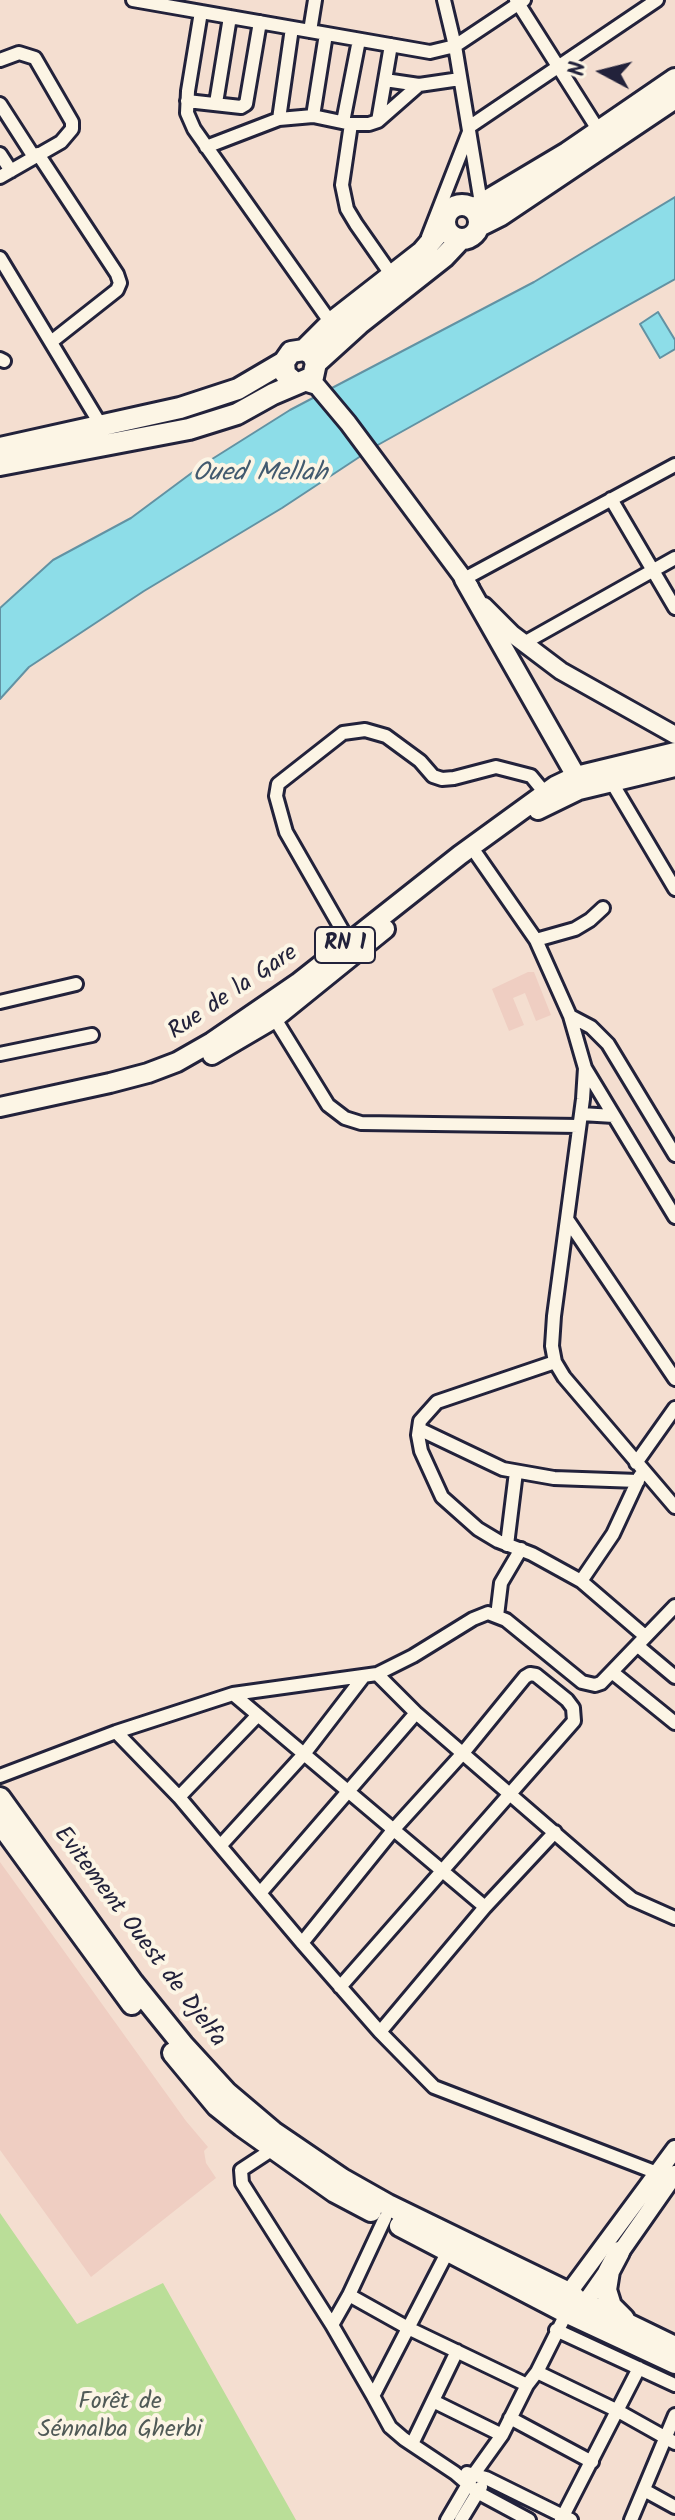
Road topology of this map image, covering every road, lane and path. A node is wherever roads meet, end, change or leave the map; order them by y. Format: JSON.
{"nodes":[{"id":1,"x":133,"y":0,"type":"edge"},
{"id":2,"x":315,"y":0,"type":"edge"},
{"id":3,"x":657,"y":0,"type":"edge"},
{"id":4,"x":440,"y":1,"type":"edge"},
{"id":5,"x":519,"y":1,"type":"edge"},
{"id":6,"x":201,"y":12,"type":"junction"},
{"id":7,"x":230,"y":17,"type":"junction"},
{"id":8,"x":260,"y":22,"type":"junction"},
{"id":9,"x":292,"y":28,"type":"junction"},
{"id":10,"x":310,"y":31,"type":"junction"},
{"id":11,"x":326,"y":34,"type":"junction"},
{"id":12,"x":359,"y":40,"type":"junction"},
{"id":13,"x":391,"y":45,"type":"junction"},
{"id":14,"x":455,"y":46,"type":"junction"},
{"id":15,"x":0,"y":60,"type":"edge"},
{"id":16,"x":560,"y":66,"type":"junction"},
{"id":17,"x":460,"y":79,"type":"junction"},
{"id":18,"x":675,"y":79,"type":"edge"},
{"id":19,"x":385,"y":80,"type":"junction"},
{"id":20,"x":419,"y":85,"type":"junction"},
{"id":21,"x":675,"y":98,"type":"edge"},
{"id":22,"x":187,"y":101,"type":"junction"},
{"id":23,"x":216,"y":103,"type":"junction"},
{"id":24,"x":0,"y":104,"type":"edge"},
{"id":25,"x":313,"y":116,"type":"junction"},
{"id":26,"x":279,"y":119,"type":"junction"},
{"id":27,"x":378,"y":121,"type":"junction"},
{"id":28,"x":347,"y":123,"type":"junction"},
{"id":29,"x":469,"y":130,"type":"junction"},
{"id":30,"x":599,"y":131,"type":"junction"},
{"id":31,"x":206,"y":147,"type":"junction"},
{"id":32,"x":0,"y":154,"type":"edge"},
{"id":33,"x":36,"y":156,"type":"junction"},
{"id":34,"x":5,"y":174,"type":"edge"},
{"id":35,"x":478,"y":212,"type":"junction"},
{"id":36,"x":452,"y":232,"type":"junction"},
{"id":37,"x":422,"y":252,"type":"junction"},
{"id":38,"x":0,"y":258,"type":"edge"},
{"id":39,"x":393,"y":277,"type":"junction"},
{"id":40,"x":331,"y":323,"type":"junction"},
{"id":41,"x":51,"y":342,"type":"junction"},
{"id":42,"x":309,"y":373,"type":"junction"},
{"id":43,"x":102,"y":427,"type":"junction"},
{"id":44,"x":0,"y":448,"type":"edge"},
{"id":45,"x":0,"y":465,"type":"edge"},
{"id":46,"x":675,"y":465,"type":"edge"},
{"id":47,"x":611,"y":499,"type":"junction"},
{"id":48,"x":675,"y":558,"type":"edge"},
{"id":49,"x":653,"y":570,"type":"junction"},
{"id":50,"x":464,"y":579,"type":"junction"},
{"id":51,"x":675,"y":608,"type":"edge"},
{"id":52,"x":524,"y":643,"type":"junction"},
{"id":53,"x":634,"y":711,"type":"junction"},
{"id":54,"x":675,"y":722,"type":"edge"},
{"id":55,"x":675,"y":735,"type":"edge"},
{"id":56,"x":675,"y":752,"type":"edge"},
{"id":57,"x":675,"y":767,"type":"edge"},
{"id":58,"x":576,"y":776,"type":"junction"},
{"id":59,"x":611,"y":781,"type":"junction"},
{"id":60,"x":545,"y":793,"type":"junction"},
{"id":61,"x":473,"y":851,"type":"junction"},
{"id":62,"x":675,"y":889,"type":"edge"},
{"id":63,"x":603,"y":908,"type":"dead end"},
{"id":64,"x":536,"y":940,"type":"junction"},
{"id":65,"x":349,"y":942,"type":"junction"},
{"id":66,"x":76,"y":984,"type":"dead end"},
{"id":67,"x":0,"y":1002,"type":"edge"},
{"id":68,"x":270,"y":1012,"type":"junction"},
{"id":69,"x":570,"y":1016,"type":"junction"},
{"id":70,"x":92,"y":1035,"type":"dead end"},
{"id":71,"x":0,"y":1054,"type":"edge"},
{"id":72,"x":585,"y":1068,"type":"junction"},
{"id":73,"x":0,"y":1107,"type":"edge"},
{"id":74,"x":614,"y":1116,"type":"junction"},
{"id":75,"x":0,"y":1117,"type":"edge"},
{"id":76,"x":580,"y":1120,"type":"junction"},
{"id":77,"x":675,"y":1155,"type":"edge"},
{"id":78,"x":675,"y":1217,"type":"edge"},
{"id":79,"x":567,"y":1219,"type":"junction"},
{"id":80,"x":555,"y":1362,"type":"junction"},
{"id":81,"x":675,"y":1379,"type":"edge"},
{"id":82,"x":675,"y":1408,"type":"edge"},
{"id":83,"x":419,"y":1429,"type":"junction"},
{"id":84,"x":639,"y":1471,"type":"junction"},
{"id":85,"x":516,"y":1472,"type":"junction"},
{"id":86,"x":675,"y":1507,"type":"edge"},
{"id":87,"x":507,"y":1545,"type":"junction"},
{"id":88,"x":521,"y":1549,"type":"junction"},
{"id":89,"x":581,"y":1581,"type":"junction"},
{"id":90,"x":675,"y":1606,"type":"edge"},
{"id":91,"x":497,"y":1616,"type":"junction"},
{"id":92,"x":642,"y":1641,"type":"junction"},
{"id":93,"x":612,"y":1672,"type":"junction"},
{"id":94,"x":370,"y":1675,"type":"junction"},
{"id":95,"x":675,"y":1677,"type":"edge"},
{"id":96,"x":233,"y":1694,"type":"junction"},
{"id":97,"x":416,"y":1713,"type":"junction"},
{"id":98,"x":258,"y":1715,"type":"junction"},
{"id":99,"x":675,"y":1723,"type":"edge"},
{"id":100,"x":116,"y":1732,"type":"junction"},
{"id":101,"x":463,"y":1753,"type":"junction"},
{"id":102,"x":304,"y":1754,"type":"junction"},
{"id":103,"x":0,"y":1776,"type":"edge"},
{"id":104,"x":350,"y":1792,"type":"junction"},
{"id":105,"x":511,"y":1794,"type":"junction"},
{"id":106,"x":179,"y":1797,"type":"junction"},
{"id":107,"x":0,"y":1798,"type":"edge"},
{"id":108,"x":0,"y":1823,"type":"edge"},
{"id":109,"x":394,"y":1829,"type":"junction"},
{"id":110,"x":555,"y":1832,"type":"junction"},
{"id":111,"x":221,"y":1845,"type":"junction"},
{"id":112,"x":443,"y":1871,"type":"junction"},
{"id":113,"x":261,"y":1892,"type":"junction"},
{"id":114,"x":485,"y":1907,"type":"junction"},
{"id":115,"x":675,"y":1918,"type":"edge"},
{"id":116,"x":302,"y":1943,"type":"junction"},
{"id":117,"x":340,"y":1987,"type":"junction"},
{"id":118,"x":380,"y":2032,"type":"junction"},
{"id":119,"x":273,"y":2149,"type":"junction"},
{"id":120,"x":675,"y":2149,"type":"edge"},
{"id":121,"x":668,"y":2175,"type":"edge"},
{"id":122,"x":385,"y":2218,"type":"junction"},
{"id":123,"x":448,"y":2251,"type":"junction"},
{"id":124,"x":619,"y":2252,"type":"junction"},
{"id":125,"x":349,"y":2295,"type":"junction"},
{"id":126,"x":571,"y":2307,"type":"junction"},
{"id":127,"x":332,"y":2325,"type":"junction"},
{"id":128,"x":633,"y":2327,"type":"junction"},
{"id":129,"x":408,"y":2328,"type":"junction"},
{"id":130,"x":675,"y":2347,"type":"edge"},
{"id":131,"x":457,"y":2351,"type":"junction"},
{"id":132,"x":675,"y":2363,"type":"edge"},
{"id":133,"x":639,"y":2368,"type":"junction"},
{"id":134,"x":537,"y":2372,"type":"junction"},
{"id":135,"x":527,"y":2385,"type":"junction"},
{"id":136,"x":675,"y":2385,"type":"edge"},
{"id":137,"x":373,"y":2396,"type":"junction"},
{"id":138,"x":433,"y":2401,"type":"junction"},
{"id":139,"x":618,"y":2411,"type":"junction"},
{"id":140,"x":675,"y":2415,"type":"edge"},
{"id":141,"x":510,"y":2418,"type":"junction"},
{"id":142,"x":502,"y":2435,"type":"junction"},
{"id":143,"x":670,"y":2440,"type":"edge"},
{"id":144,"x":412,"y":2444,"type":"junction"},
{"id":145,"x":592,"y":2462,"type":"junction"},
{"id":146,"x":476,"y":2482,"type":"junction"},
{"id":147,"x":644,"y":2490,"type":"junction"},
{"id":148,"x":675,"y":2507,"type":"edge"},
{"id":149,"x":565,"y":2519,"type":"edge"},
{"id":150,"x":447,"y":2520,"type":"edge"},
{"id":151,"x":461,"y":2520,"type":"edge"},
{"id":152,"x":529,"y":2520,"type":"edge"},
{"id":153,"x":631,"y":2520,"type":"edge"}],
"edges":[{"from":1,"to":6,"type":"street"},
{"from":2,"to":10,"type":"street"},
{"from":3,"to":16,"type":"street"},
{"from":4,"to":14,"type":"street"},
{"from":5,"to":14,"type":"street"},
{"from":5,"to":16,"type":"street"},
{"from":6,"to":7,"type":"street"},
{"from":6,"to":22,"type":"street"},
{"from":7,"to":8,"type":"street"},
{"from":7,"to":23,"type":"street"},
{"from":8,"to":9,"type":"street"},
{"from":8,"to":23,"type":"street"},
{"from":9,"to":10,"type":"street"},
{"from":9,"to":26,"type":"street"},
{"from":10,"to":11,"type":"street"},
{"from":11,"to":12,"type":"street"},
{"from":11,"to":25,"type":"street"},
{"from":12,"to":13,"type":"street"},
{"from":12,"to":28,"type":"street"},
{"from":13,"to":14,"type":"street"},
{"from":13,"to":19,"type":"street"},
{"from":14,"to":17,"type":"street"},
{"from":15,"to":33,"type":"street"},
{"from":16,"to":29,"type":"street"},
{"from":16,"to":30,"type":"street"},
{"from":17,"to":20,"type":"street"},
{"from":17,"to":29,"type":"street"},
{"from":18,"to":30,"type":"highway"},
{"from":19,"to":20,"type":"street"},
{"from":19,"to":27,"type":"street"},
{"from":20,"to":27,"type":"street"},
{"from":21,"to":35,"type":"highway"},
{"from":22,"to":23,"type":"street"},
{"from":22,"to":31,"type":"street"},
{"from":24,"to":33,"type":"street"},
{"from":25,"to":26,"type":"street"},
{"from":25,"to":28,"type":"street"},
{"from":26,"to":31,"type":"street"},
{"from":27,"to":28,"type":"street"},
{"from":28,"to":39,"type":"street"},
{"from":29,"to":35,"type":"street"},
{"from":29,"to":37,"type":"street"},
{"from":30,"to":35,"type":"highway"},
{"from":31,"to":40,"type":"street"},
{"from":32,"to":34,"type":"street"},
{"from":33,"to":34,"type":"street"},
{"from":33,"to":41,"type":"street"},
{"from":35,"to":36,"type":"highway"},
{"from":35,"to":36,"type":"highway"},
{"from":36,"to":37,"type":"highway"},
{"from":36,"to":42,"type":"highway"},
{"from":37,"to":39,"type":"highway"},
{"from":38,"to":41,"type":"street"},
{"from":39,"to":40,"type":"highway"},
{"from":40,"to":42,"type":"highway"},
{"from":41,"to":43,"type":"street"},
{"from":42,"to":43,"type":"highway"},
{"from":42,"to":45,"type":"highway"},
{"from":42,"to":50,"type":"main road"},
{"from":43,"to":44,"type":"highway"},
{"from":46,"to":47,"type":"street"},
{"from":47,"to":49,"type":"street"},
{"from":47,"to":50,"type":"street"},
{"from":48,"to":49,"type":"street"},
{"from":49,"to":51,"type":"street"},
{"from":49,"to":52,"type":"street"},
{"from":50,"to":52,"type":"main road"},
{"from":50,"to":58,"type":"main road"},
{"from":52,"to":53,"type":"main road"},
{"from":53,"to":54,"type":"main road"},
{"from":53,"to":55,"type":"main road"},
{"from":56,"to":58,"type":"main road","name":"Rue de la Gare","number":"RN 1"},
{"from":57,"to":59,"type":"main road","name":"Rue de la Gare","number":"RN 1"},
{"from":58,"to":60,"type":"main road","name":"Rue de la Gare","number":"RN 1"},
{"from":59,"to":61,"type":"main road","name":"Rue de la Gare","number":"RN 1"},
{"from":59,"to":62,"type":"street"},
{"from":60,"to":61,"type":"main road","name":"Rue de la Gare","number":"RN 1"},
{"from":60,"to":65,"type":"street"},
{"from":61,"to":64,"type":"street"},
{"from":61,"to":65,"type":"main road","name":"Rue de la Gare","number":"RN 1"},
{"from":61,"to":68,"type":"main road","name":"Rue de la Gare","number":"RN 1"},
{"from":63,"to":64,"type":"street"},
{"from":64,"to":69,"type":"street"},
{"from":65,"to":68,"type":"main road","name":"Rue de la Gare","number":"RN 1"},
{"from":66,"to":67,"type":"street"},
{"from":68,"to":73,"type":"main road","name":"Rue de la Gare","number":"RN 1"},
{"from":68,"to":75,"type":"main road","name":"Rue de la Gare","number":"RN 1"},
{"from":68,"to":76,"type":"street"},
{"from":69,"to":72,"type":"street"},
{"from":69,"to":77,"type":"street"},
{"from":70,"to":71,"type":"street"},
{"from":72,"to":74,"type":"street"},
{"from":72,"to":76,"type":"street"},
{"from":74,"to":76,"type":"street"},
{"from":74,"to":78,"type":"street"},
{"from":76,"to":79,"type":"street"},
{"from":79,"to":80,"type":"street"},
{"from":79,"to":81,"type":"street"},
{"from":80,"to":83,"type":"street"},
{"from":80,"to":84,"type":"street"},
{"from":82,"to":84,"type":"street"},
{"from":83,"to":85,"type":"street"},
{"from":83,"to":87,"type":"street"},
{"from":84,"to":85,"type":"street"},
{"from":84,"to":86,"type":"street"},
{"from":84,"to":89,"type":"street"},
{"from":85,"to":87,"type":"street"},
{"from":87,"to":88,"type":"street"},
{"from":88,"to":89,"type":"street"},
{"from":88,"to":91,"type":"street"},
{"from":89,"to":92,"type":"street"},
{"from":90,"to":92,"type":"street"},
{"from":91,"to":93,"type":"street"},
{"from":91,"to":94,"type":"street"},
{"from":92,"to":93,"type":"street"},
{"from":92,"to":95,"type":"street"},
{"from":93,"to":99,"type":"street"},
{"from":94,"to":96,"type":"street"},
{"from":94,"to":97,"type":"street"},
{"from":94,"to":102,"type":"street"},
{"from":96,"to":98,"type":"street"},
{"from":96,"to":100,"type":"street"},
{"from":97,"to":101,"type":"street"},
{"from":97,"to":104,"type":"street"},
{"from":98,"to":102,"type":"street"},
{"from":98,"to":106,"type":"street"},
{"from":100,"to":103,"type":"street"},
{"from":100,"to":106,"type":"street"},
{"from":101,"to":105,"type":"street"},
{"from":101,"to":105,"type":"street"},
{"from":101,"to":109,"type":"street"},
{"from":102,"to":104,"type":"street"},
{"from":102,"to":111,"type":"street"},
{"from":104,"to":109,"type":"street"},
{"from":104,"to":113,"type":"street"},
{"from":105,"to":110,"type":"street"},
{"from":105,"to":112,"type":"street"},
{"from":106,"to":111,"type":"street"},
{"from":107,"to":126,"type":"highway","name":"Evitement Ouest de Djelfa"},
{"from":108,"to":119,"type":"highway","name":"Evitement Ouest de Djelfa"},
{"from":109,"to":112,"type":"street"},
{"from":109,"to":116,"type":"street"},
{"from":110,"to":114,"type":"street"},
{"from":110,"to":115,"type":"street"},
{"from":111,"to":113,"type":"street"},
{"from":112,"to":114,"type":"street"},
{"from":112,"to":117,"type":"street"},
{"from":113,"to":116,"type":"street"},
{"from":114,"to":118,"type":"street"},
{"from":116,"to":117,"type":"street"},
{"from":117,"to":118,"type":"street"},
{"from":118,"to":121,"type":"street"},
{"from":119,"to":122,"type":"highway","name":"Evitement Ouest de Djelfa"},
{"from":119,"to":127,"type":"street"},
{"from":120,"to":121,"type":"main road"},
{"from":121,"to":124,"type":"main road"},
{"from":121,"to":126,"type":"main road"},
{"from":122,"to":123,"type":"highway","name":"Evitement Ouest de Djelfa"},
{"from":122,"to":125,"type":"street"},
{"from":123,"to":126,"type":"highway","name":"Evitement Ouest de Djelfa"},
{"from":123,"to":129,"type":"street"},
{"from":124,"to":126,"type":"main road"},
{"from":124,"to":128,"type":"highway"},
{"from":125,"to":127,"type":"street"},
{"from":125,"to":129,"type":"street"},
{"from":126,"to":128,"type":"highway","name":"Evitement Ouest de Djelfa"},
{"from":126,"to":132,"type":"highway","name":"Evitement Ouest de Djelfa"},
{"from":126,"to":133,"type":"street"},
{"from":126,"to":134,"type":"street"},
{"from":127,"to":137,"type":"street"},
{"from":128,"to":130,"type":"highway","name":"Evitement Ouest de Djelfa"},
{"from":129,"to":131,"type":"street"},
{"from":129,"to":137,"type":"street"},
{"from":131,"to":135,"type":"street"},
{"from":131,"to":138,"type":"street"},
{"from":133,"to":136,"type":"street"},
{"from":133,"to":139,"type":"street"},
{"from":134,"to":135,"type":"street"},
{"from":134,"to":139,"type":"street"},
{"from":135,"to":141,"type":"street"},
{"from":137,"to":144,"type":"street"},
{"from":138,"to":142,"type":"street"},
{"from":138,"to":144,"type":"street"},
{"from":139,"to":143,"type":"street"},
{"from":139,"to":145,"type":"street"},
{"from":140,"to":143,"type":"street"},
{"from":141,"to":142,"type":"street"},
{"from":141,"to":145,"type":"street"},
{"from":142,"to":146,"type":"street"},
{"from":143,"to":147,"type":"street"},
{"from":144,"to":146,"type":"street"},
{"from":145,"to":149,"type":"street"},
{"from":146,"to":149,"type":"street"},
{"from":146,"to":150,"type":"street"},
{"from":146,"to":151,"type":"street"},
{"from":146,"to":152,"type":"street"},
{"from":147,"to":148,"type":"street"},
{"from":147,"to":153,"type":"street"}]}
